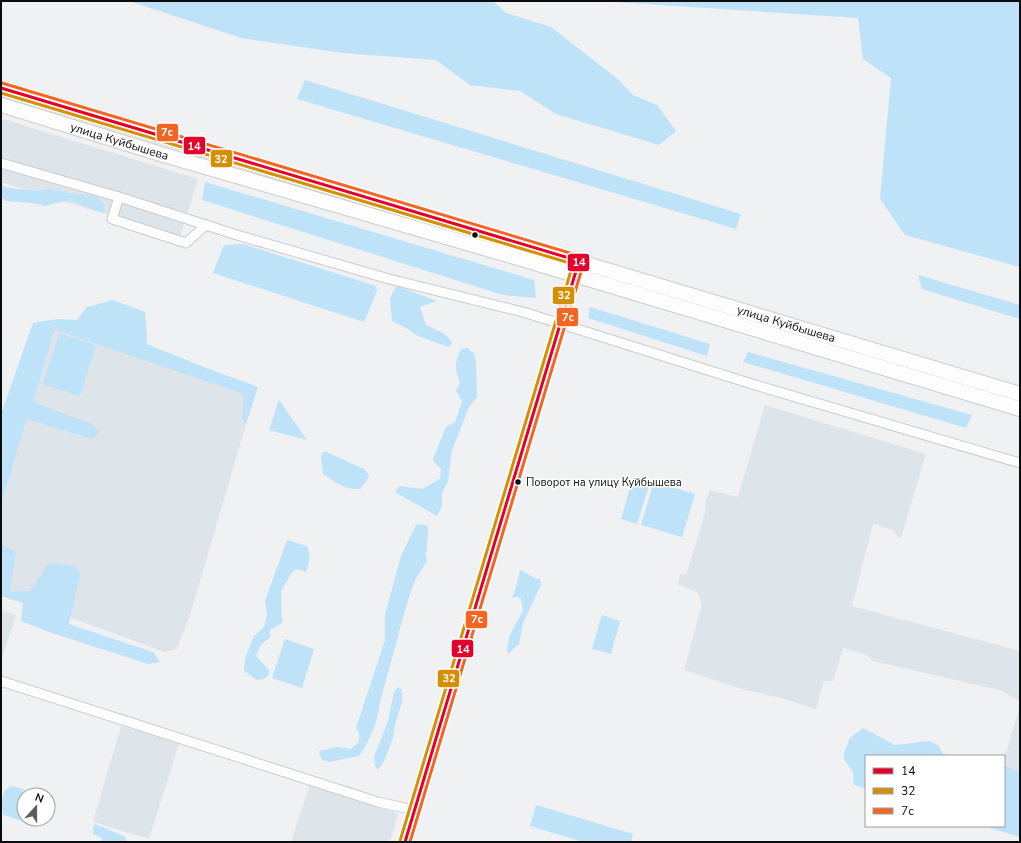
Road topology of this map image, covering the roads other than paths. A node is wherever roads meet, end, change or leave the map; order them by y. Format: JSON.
{"nodes":[{"id":1,"x":1,"y":88,"type":"edge"},
{"id":2,"x":1,"y":105,"type":"edge"},
{"id":3,"x":1,"y":163,"type":"edge"},
{"id":4,"x":119,"y":197,"type":"junction"},
{"id":5,"x":206,"y":225,"type":"junction"},
{"id":6,"x":579,"y":262,"type":"junction"},
{"id":7,"x":575,"y":276,"type":"junction"},
{"id":8,"x":561,"y":324,"type":"junction"},
{"id":9,"x":1020,"y":394,"type":"edge"},
{"id":10,"x":1020,"y":409,"type":"edge"},
{"id":11,"x":1020,"y":463,"type":"edge"},
{"id":12,"x":1,"y":681,"type":"edge"},
{"id":13,"x":414,"y":810,"type":"junction"},
{"id":14,"x":405,"y":842,"type":"edge"}],
"edges":[{"from":1,"to":6,"type":"highway","name":"улица Куйбышева"},
{"from":2,"to":7,"type":"highway","name":"улица Куйбышева"},
{"from":3,"to":4,"type":"street"},
{"from":4,"to":5,"type":"street"},
{"from":4,"to":5,"type":"street"},
{"from":5,"to":8,"type":"street"},
{"from":6,"to":7,"type":"main road"},
{"from":6,"to":9,"type":"highway","name":"улица Куйбышева"},
{"from":7,"to":8,"type":"main road"},
{"from":7,"to":10,"type":"highway","name":"улица Куйбышева"},
{"from":8,"to":11,"type":"street"},
{"from":8,"to":13,"type":"main road"},
{"from":12,"to":13,"type":"street"},
{"from":13,"to":14,"type":"main road"}]}
